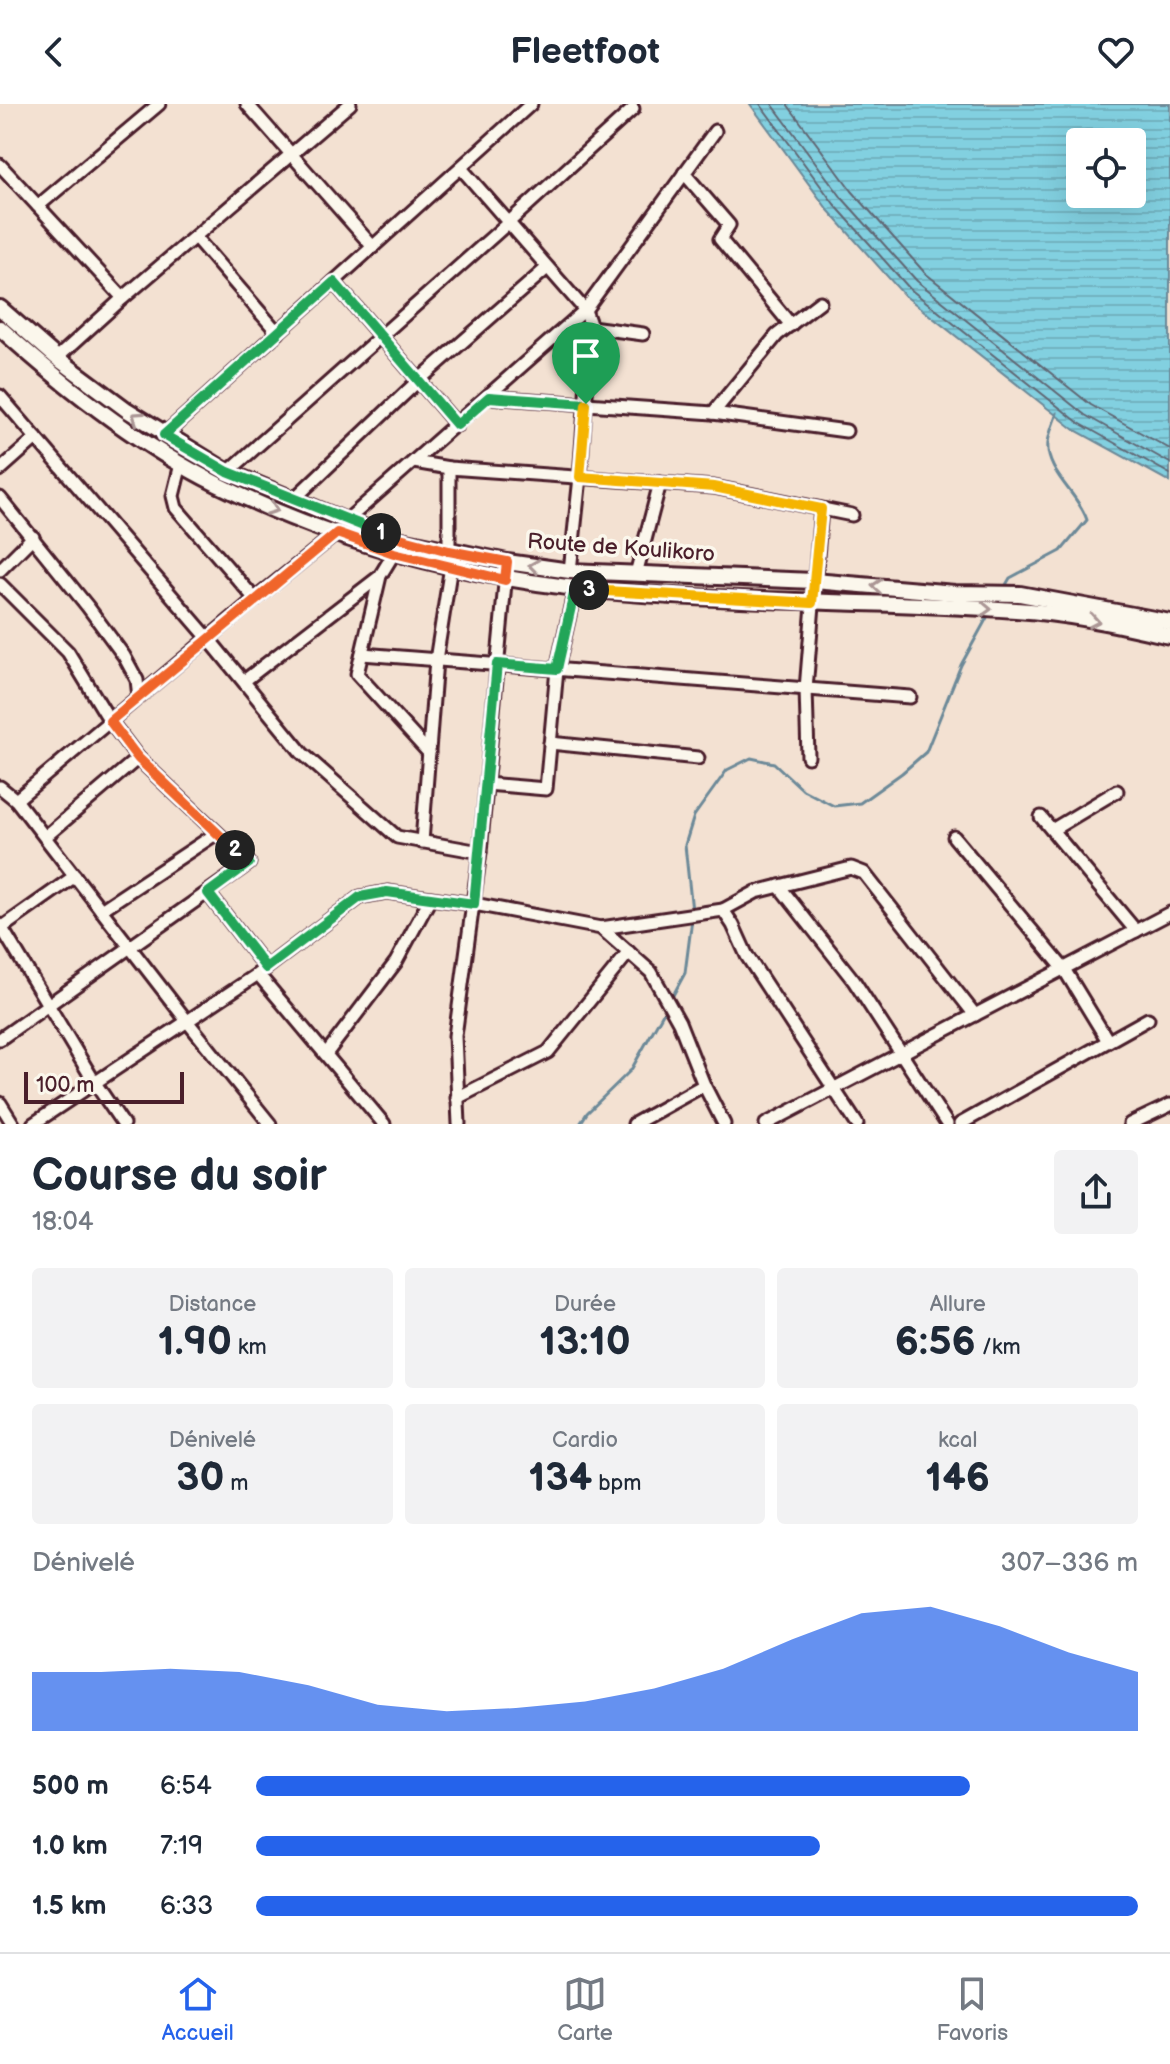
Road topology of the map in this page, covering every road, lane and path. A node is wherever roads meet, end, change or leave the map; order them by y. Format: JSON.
{"nodes":[{"id":1,"x":159,"y":104,"type":"edge"},
{"id":2,"x":247,"y":104,"type":"edge"},
{"id":3,"x":350,"y":104,"type":"edge"},
{"id":4,"x":524,"y":107,"type":"edge"},
{"id":5,"x":633,"y":109,"type":"dead end"},
{"id":6,"x":715,"y":131,"type":"dead end"},
{"id":7,"x":291,"y":154,"type":"junction"},
{"id":8,"x":0,"y":165,"type":"edge"},
{"id":9,"x":461,"y":168,"type":"junction"},
{"id":10,"x":684,"y":173,"type":"junction"},
{"id":11,"x":38,"y":206,"type":"junction"},
{"id":12,"x":508,"y":223,"type":"junction"},
{"id":13,"x":195,"y":237,"type":"junction"},
{"id":14,"x":373,"y":247,"type":"junction"},
{"id":15,"x":547,"y":268,"type":"junction"},
{"id":16,"x":334,"y":282,"type":"junction"},
{"id":17,"x":123,"y":298,"type":"junction"},
{"id":18,"x":820,"y":302,"type":"dead end"},
{"id":19,"x":0,"y":308,"type":"edge"},
{"id":20,"x":585,"y":310,"type":"junction"},
{"id":21,"x":791,"y":325,"type":"junction"},
{"id":22,"x":591,"y":327,"type":"junction"},
{"id":23,"x":0,"y":328,"type":"edge"},
{"id":24,"x":278,"y":333,"type":"junction"},
{"id":25,"x":643,"y":334,"type":"dead end"},
{"id":26,"x":380,"y":335,"type":"junction"},
{"id":27,"x":57,"y":358,"type":"junction"},
{"id":28,"x":419,"y":380,"type":"junction"},
{"id":29,"x":0,"y":396,"type":"edge"},
{"id":30,"x":489,"y":397,"type":"junction"},
{"id":31,"x":586,"y":404,"type":"junction"},
{"id":32,"x":713,"y":413,"type":"junction"},
{"id":33,"x":457,"y":425,"type":"junction"},
{"id":34,"x":846,"y":431,"type":"dead end"},
{"id":35,"x":164,"y":435,"type":"junction"},
{"id":36,"x":36,"y":438,"type":"junction"},
{"id":37,"x":414,"y":462,"type":"junction"},
{"id":38,"x":181,"y":464,"type":"junction"},
{"id":39,"x":449,"y":468,"type":"junction"},
{"id":40,"x":0,"y":470,"type":"edge"},
{"id":41,"x":228,"y":472,"type":"junction"},
{"id":42,"x":580,"y":477,"type":"junction"},
{"id":43,"x":660,"y":483,"type":"junction"},
{"id":44,"x":0,"y":498,"type":"edge"},
{"id":45,"x":294,"y":499,"type":"junction"},
{"id":46,"x":821,"y":509,"type":"junction"},
{"id":47,"x":852,"y":515,"type":"dead end"},
{"id":48,"x":342,"y":527,"type":"junction"},
{"id":49,"x":33,"y":537,"type":"junction"},
{"id":50,"x":394,"y":553,"type":"junction"},
{"id":51,"x":450,"y":559,"type":"junction"},
{"id":52,"x":507,"y":562,"type":"junction"},
{"id":53,"x":0,"y":570,"type":"edge"},
{"id":54,"x":570,"y":571,"type":"junction"},
{"id":55,"x":636,"y":574,"type":"junction"},
{"id":56,"x":380,"y":576,"type":"junction"},
{"id":57,"x":505,"y":580,"type":"junction"},
{"id":58,"x":814,"y":581,"type":"junction"},
{"id":59,"x":0,"y":584,"type":"edge"},
{"id":60,"x":575,"y":589,"type":"junction"},
{"id":61,"x":255,"y":599,"type":"junction"},
{"id":62,"x":954,"y":600,"type":"junction"},
{"id":63,"x":812,"y":603,"type":"junction"},
{"id":64,"x":1170,"y":622,"type":"edge"},
{"id":65,"x":1170,"y":636,"type":"edge"},
{"id":66,"x":208,"y":638,"type":"junction"},
{"id":67,"x":362,"y":654,"type":"junction"},
{"id":68,"x":436,"y":660,"type":"junction"},
{"id":69,"x":497,"y":664,"type":"junction"},
{"id":70,"x":557,"y":669,"type":"junction"},
{"id":71,"x":244,"y":681,"type":"junction"},
{"id":72,"x":806,"y":689,"type":"junction"},
{"id":73,"x":139,"y":697,"type":"junction"},
{"id":74,"x":910,"y":697,"type":"dead end"},
{"id":75,"x":110,"y":721,"type":"junction"},
{"id":76,"x":550,"y":743,"type":"junction"},
{"id":77,"x":429,"y":753,"type":"junction"},
{"id":78,"x":808,"y":757,"type":"dead end"},
{"id":79,"x":138,"y":758,"type":"junction"},
{"id":80,"x":698,"y":758,"type":"dead end"},
{"id":81,"x":486,"y":784,"type":"junction"},
{"id":82,"x":0,"y":787,"type":"edge"},
{"id":83,"x":1117,"y":791,"type":"dead end"},
{"id":84,"x":16,"y":800,"type":"junction"},
{"id":85,"x":1041,"y":817,"type":"dead end"},
{"id":86,"x":1052,"y":830,"type":"junction"},
{"id":87,"x":217,"y":833,"type":"junction"},
{"id":88,"x":45,"y":837,"type":"junction"},
{"id":89,"x":954,"y":837,"type":"dead end"},
{"id":90,"x":422,"y":842,"type":"junction"},
{"id":91,"x":480,"y":852,"type":"junction"},
{"id":92,"x":75,"y":876,"type":"junction"},
{"id":93,"x":779,"y":886,"type":"junction"},
{"id":94,"x":208,"y":893,"type":"junction"},
{"id":95,"x":430,"y":899,"type":"junction"},
{"id":96,"x":474,"y":904,"type":"junction"},
{"id":97,"x":101,"y":910,"type":"junction"},
{"id":98,"x":723,"y":910,"type":"junction"},
{"id":99,"x":1170,"y":913,"type":"edge"},
{"id":100,"x":1,"y":927,"type":"edge"},
{"id":101,"x":601,"y":928,"type":"junction"},
{"id":102,"x":1136,"y":931,"type":"junction"},
{"id":103,"x":130,"y":948,"type":"junction"},
{"id":104,"x":629,"y":952,"type":"junction"},
{"id":105,"x":1064,"y":969,"type":"junction"},
{"id":106,"x":262,"y":971,"type":"junction"},
{"id":107,"x":49,"y":1005,"type":"junction"},
{"id":108,"x":975,"y":1015,"type":"junction"},
{"id":109,"x":1148,"y":1019,"type":"dead end"},
{"id":110,"x":187,"y":1021,"type":"junction"},
{"id":111,"x":0,"y":1039,"type":"edge"},
{"id":112,"x":1108,"y":1041,"type":"junction"},
{"id":113,"x":326,"y":1054,"type":"junction"},
{"id":114,"x":901,"y":1054,"type":"junction"},
{"id":115,"x":95,"y":1083,"type":"junction"},
{"id":116,"x":704,"y":1085,"type":"junction"},
{"id":117,"x":834,"y":1088,"type":"junction"},
{"id":118,"x":457,"y":1098,"type":"junction"},
{"id":119,"x":0,"y":1103,"type":"edge"},
{"id":120,"x":1170,"y":1105,"type":"edge"},
{"id":121,"x":268,"y":1123,"type":"edge"},
{"id":122,"x":461,"y":1123,"type":"edge"},
{"id":123,"x":13,"y":1124,"type":"edge"},
{"id":124,"x":33,"y":1124,"type":"edge"},
{"id":125,"x":123,"y":1124,"type":"edge"},
{"id":126,"x":384,"y":1124,"type":"edge"},
{"id":127,"x":634,"y":1124,"type":"edge"},
{"id":128,"x":724,"y":1124,"type":"edge"},
{"id":129,"x":766,"y":1124,"type":"edge"},
{"id":130,"x":857,"y":1124,"type":"edge"},
{"id":131,"x":947,"y":1124,"type":"edge"},
{"id":132,"x":960,"y":1124,"type":"edge"},
{"id":133,"x":1130,"y":1124,"type":"edge"}],
"edges":[{"from":1,"to":11,"type":"street"},
{"from":2,"to":7,"type":"street"},
{"from":3,"to":7,"type":"street"},
{"from":4,"to":9,"type":"street"},
{"from":5,"to":12,"type":"street"},
{"from":6,"to":10,"type":"street"},
{"from":7,"to":13,"type":"street"},
{"from":7,"to":14,"type":"street"},
{"from":8,"to":11,"type":"street"},
{"from":9,"to":12,"type":"street"},
{"from":9,"to":14,"type":"street"},
{"from":10,"to":20,"type":"street"},
{"from":10,"to":21,"type":"street"},
{"from":11,"to":17,"type":"street"},
{"from":12,"to":15,"type":"street"},
{"from":12,"to":26,"type":"street"},
{"from":13,"to":17,"type":"street"},
{"from":13,"to":24,"type":"street"},
{"from":14,"to":16,"type":"street"},
{"from":15,"to":20,"type":"street"},
{"from":15,"to":28,"type":"street"},
{"from":16,"to":24,"type":"street"},
{"from":16,"to":26,"type":"street"},
{"from":17,"to":27,"type":"street"},
{"from":18,"to":21,"type":"street"},
{"from":19,"to":27,"type":"main road","name":"Route de Koulikoro"},
{"from":20,"to":22,"type":"street"},
{"from":20,"to":30,"type":"street"},
{"from":21,"to":32,"type":"street"},
{"from":22,"to":25,"type":"street"},
{"from":22,"to":31,"type":"street"},
{"from":23,"to":38,"type":"main road","name":"Route de Koulikoro"},
{"from":24,"to":35,"type":"street"},
{"from":26,"to":28,"type":"street"},
{"from":26,"to":41,"type":"street"},
{"from":35,"to":27,"type":"main road","name":"Route de Koulikoro","one_way":true},
{"from":28,"to":33,"type":"street"},
{"from":28,"to":45,"type":"street"},
{"from":29,"to":36,"type":"street"},
{"from":30,"to":31,"type":"street"},
{"from":30,"to":33,"type":"street"},
{"from":31,"to":32,"type":"street"},
{"from":31,"to":42,"type":"street"},
{"from":32,"to":34,"type":"street"},
{"from":33,"to":37,"type":"street"},
{"from":35,"to":41,"type":"main road","name":"Route de Koulikoro"},
{"from":36,"to":40,"type":"street"},
{"from":36,"to":66,"type":"street"},
{"from":37,"to":39,"type":"street"},
{"from":37,"to":48,"type":"street"},
{"from":38,"to":48,"type":"main road","name":"Route de Koulikoro","one_way":true},
{"from":38,"to":61,"type":"street"},
{"from":39,"to":42,"type":"street"},
{"from":39,"to":51,"type":"street"},
{"from":41,"to":45,"type":"main road","name":"Route de Koulikoro"},
{"from":42,"to":43,"type":"street"},
{"from":42,"to":54,"type":"street"},
{"from":43,"to":46,"type":"street"},
{"from":43,"to":55,"type":"street"},
{"from":44,"to":49,"type":"street"},
{"from":45,"to":48,"type":"main road","name":"Route de Koulikoro"},
{"from":46,"to":47,"type":"street"},
{"from":46,"to":58,"type":"street"},
{"from":48,"to":50,"type":"main road","name":"Route de Koulikoro"},
{"from":48,"to":51,"type":"main road","name":"Route de Koulikoro"},
{"from":48,"to":61,"type":"street"},
{"from":49,"to":53,"type":"street"},
{"from":49,"to":73,"type":"street"},
{"from":50,"to":51,"type":"main road","name":"Route de Koulikoro"},
{"from":50,"to":56,"type":"street"},
{"from":51,"to":52,"type":"main road","name":"Route de Koulikoro"},
{"from":51,"to":57,"type":"main road","name":"Route de Koulikoro"},
{"from":51,"to":68,"type":"street"},
{"from":54,"to":52,"type":"main road","name":"Route de Koulikoro","one_way":true},
{"from":52,"to":57,"type":"street"},
{"from":54,"to":55,"type":"main road","name":"Route de Koulikoro"},
{"from":55,"to":58,"type":"main road","name":"Route de Koulikoro"},
{"from":56,"to":67,"type":"street"},
{"from":56,"to":71,"type":"street"},
{"from":57,"to":60,"type":"main road","name":"Route de Koulikoro"},
{"from":57,"to":69,"type":"street"},
{"from":62,"to":58,"type":"main road","name":"Route de Koulikoro","one_way":true},
{"from":58,"to":63,"type":"street"},
{"from":59,"to":75,"type":"street"},
{"from":60,"to":63,"type":"main road","name":"Route de Koulikoro"},
{"from":60,"to":70,"type":"street"},
{"from":61,"to":66,"type":"street"},
{"from":62,"to":63,"type":"main road","name":"Route de Koulikoro"},
{"from":62,"to":64,"type":"main road","name":"Route de Koulikoro"},
{"from":62,"to":65,"type":"main road","name":"Route de Koulikoro","one_way":true},
{"from":63,"to":72,"type":"street"},
{"from":66,"to":71,"type":"street"},
{"from":66,"to":73,"type":"street"},
{"from":67,"to":68,"type":"street"},
{"from":67,"to":77,"type":"street"},
{"from":68,"to":69,"type":"street"},
{"from":68,"to":77,"type":"street"},
{"from":69,"to":70,"type":"street"},
{"from":69,"to":81,"type":"street"},
{"from":70,"to":72,"type":"street"},
{"from":70,"to":76,"type":"street"},
{"from":71,"to":90,"type":"street"},
{"from":72,"to":74,"type":"street"},
{"from":72,"to":78,"type":"street"},
{"from":73,"to":75,"type":"street"},
{"from":75,"to":79,"type":"street"},
{"from":75,"to":84,"type":"street"},
{"from":76,"to":80,"type":"street"},
{"from":76,"to":81,"type":"street"},
{"from":77,"to":90,"type":"street"},
{"from":79,"to":87,"type":"street"},
{"from":79,"to":88,"type":"street"},
{"from":81,"to":91,"type":"street"},
{"from":82,"to":84,"type":"street"},
{"from":83,"to":86,"type":"street"},
{"from":84,"to":88,"type":"street"},
{"from":85,"to":86,"type":"street"},
{"from":86,"to":102,"type":"street"},
{"from":87,"to":94,"type":"street"},
{"from":87,"to":97,"type":"street"},
{"from":88,"to":92,"type":"street"},
{"from":89,"to":105,"type":"street"},
{"from":90,"to":91,"type":"street"},
{"from":91,"to":96,"type":"street"},
{"from":92,"to":97,"type":"street"},
{"from":92,"to":100,"type":"street"},
{"from":93,"to":98,"type":"street"},
{"from":93,"to":108,"type":"street"},
{"from":93,"to":114,"type":"street"},
{"from":94,"to":103,"type":"street"},
{"from":94,"to":106,"type":"street"},
{"from":95,"to":96,"type":"street"},
{"from":95,"to":106,"type":"street"},
{"from":95,"to":113,"type":"street"},
{"from":96,"to":101,"type":"street"},
{"from":96,"to":118,"type":"street"},
{"from":97,"to":103,"type":"street"},
{"from":98,"to":101,"type":"street"},
{"from":98,"to":117,"type":"street"},
{"from":99,"to":102,"type":"street"},
{"from":100,"to":107,"type":"street"},
{"from":101,"to":104,"type":"street"},
{"from":102,"to":105,"type":"street"},
{"from":103,"to":107,"type":"street"},
{"from":103,"to":110,"type":"street"},
{"from":104,"to":116,"type":"street"},
{"from":104,"to":118,"type":"street"},
{"from":105,"to":108,"type":"street"},
{"from":105,"to":112,"type":"street"},
{"from":106,"to":110,"type":"street"},
{"from":106,"to":113,"type":"street"},
{"from":107,"to":111,"type":"street"},
{"from":107,"to":115,"type":"street"},
{"from":108,"to":114,"type":"street"},
{"from":109,"to":112,"type":"street"},
{"from":110,"to":115,"type":"street"},
{"from":110,"to":121,"type":"street"},
{"from":112,"to":132,"type":"street"},
{"from":113,"to":126,"type":"street"},
{"from":114,"to":117,"type":"street"},
{"from":114,"to":131,"type":"street"},
{"from":115,"to":124,"type":"street"},
{"from":115,"to":125,"type":"street"},
{"from":116,"to":127,"type":"street"},
{"from":116,"to":128,"type":"street"},
{"from":117,"to":129,"type":"street"},
{"from":117,"to":130,"type":"street"},
{"from":118,"to":122,"type":"street"},
{"from":119,"to":123,"type":"street"},
{"from":120,"to":133,"type":"street"}]}
